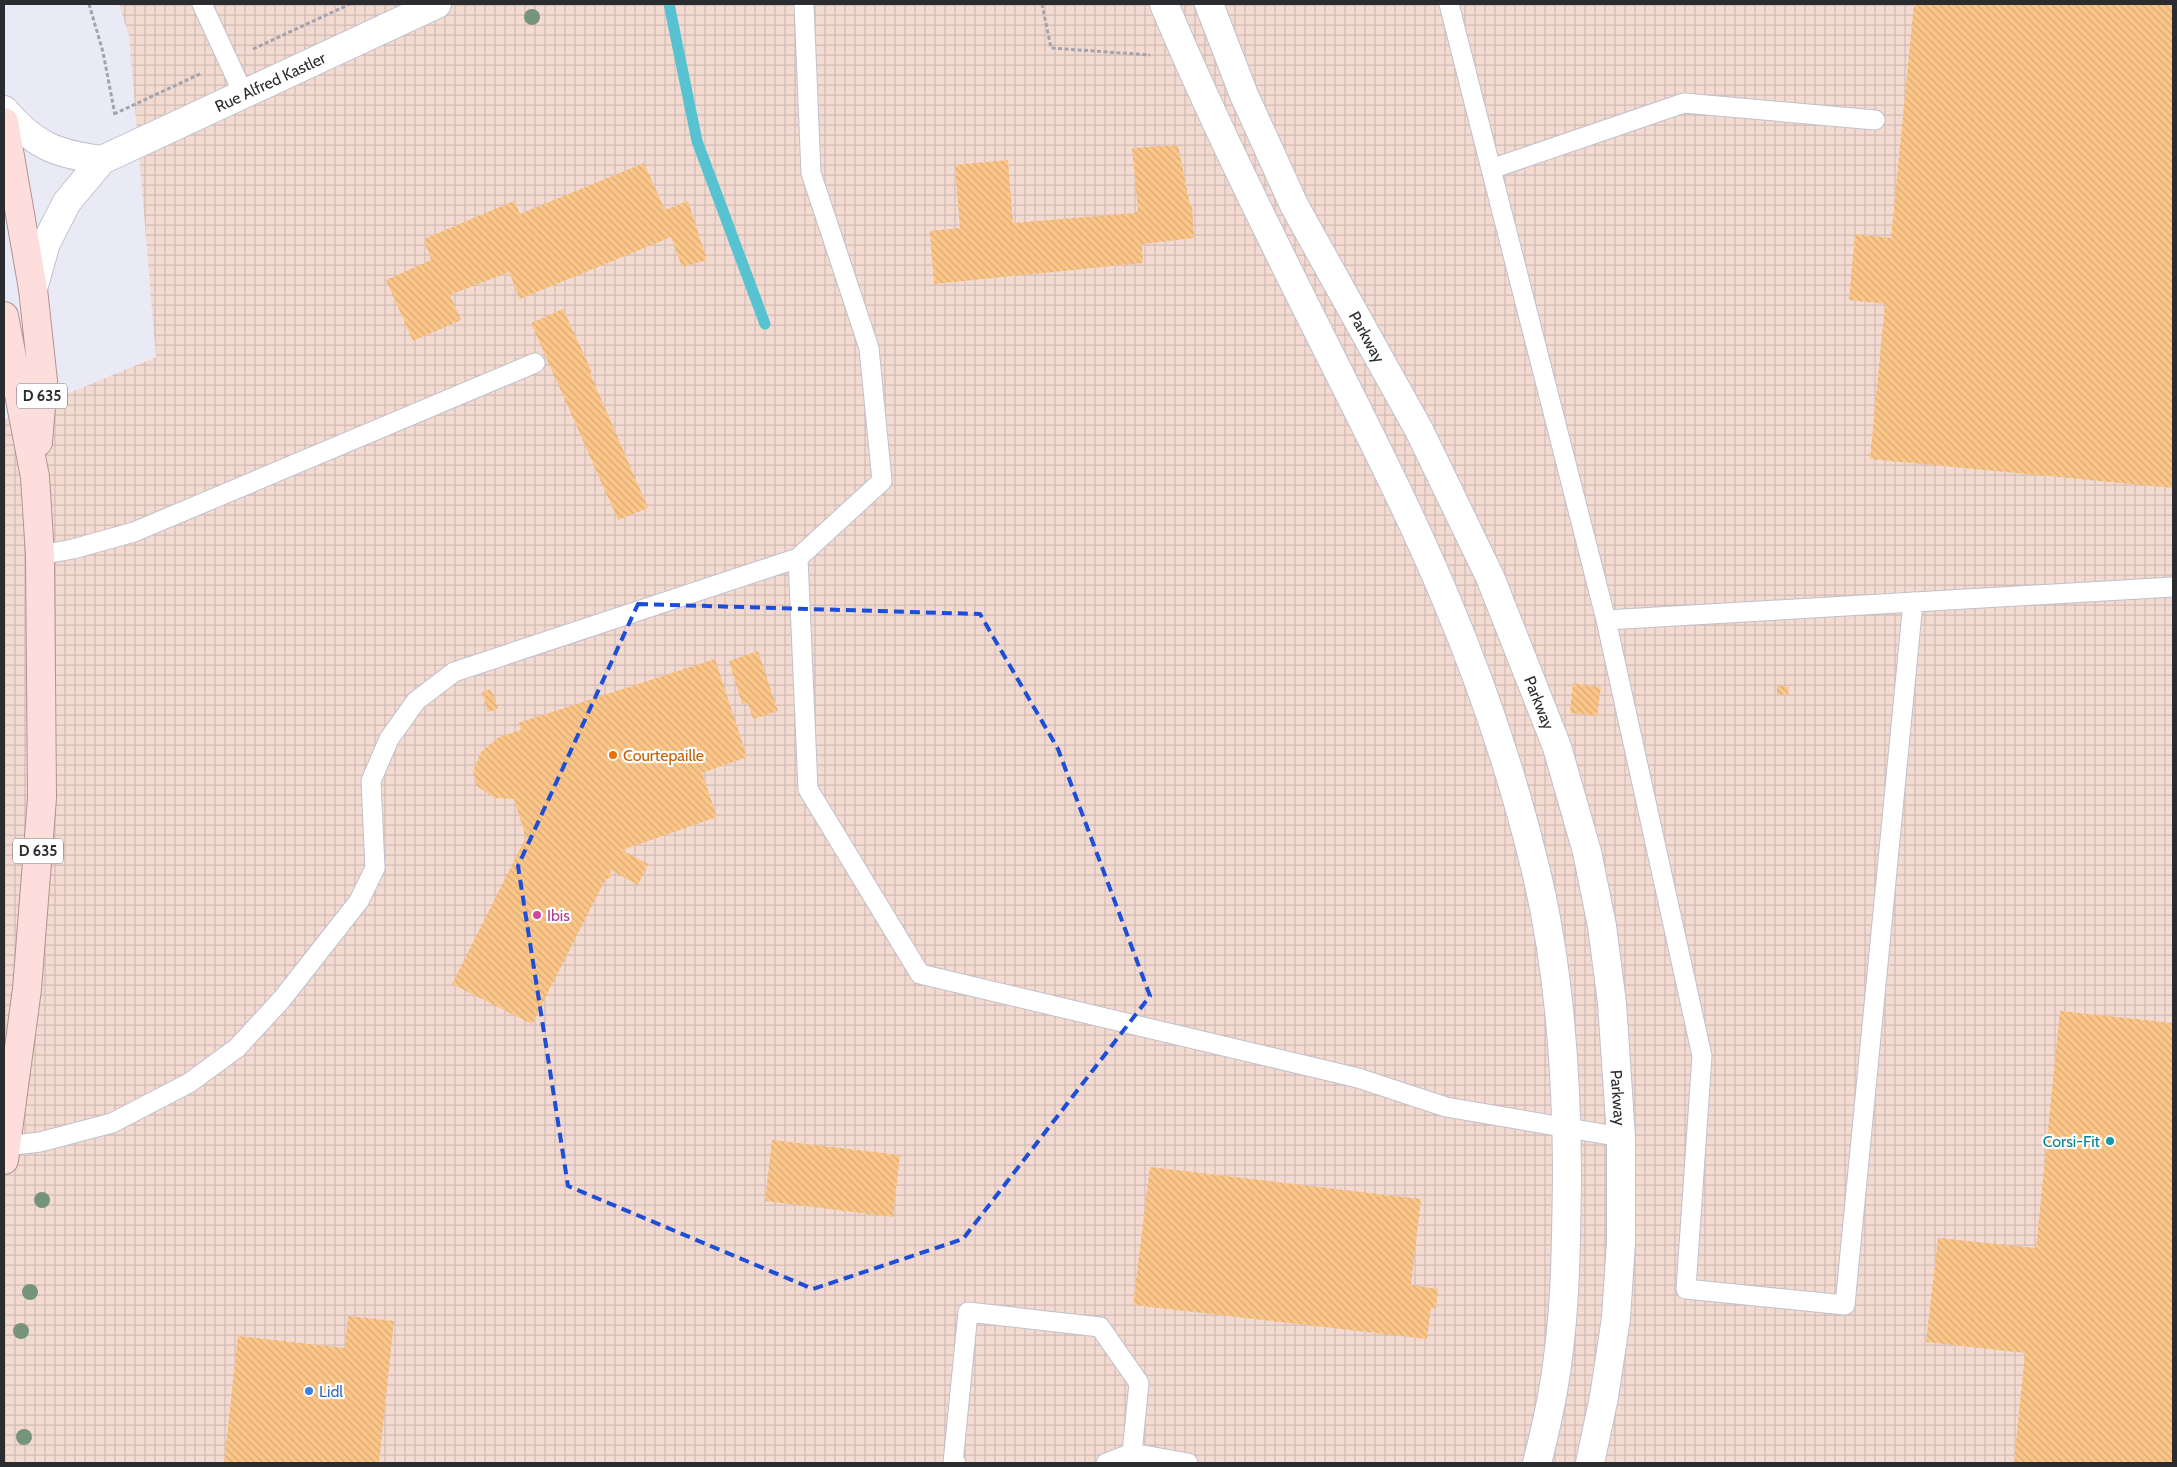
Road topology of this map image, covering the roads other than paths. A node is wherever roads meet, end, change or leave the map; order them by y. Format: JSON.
{"nodes":[{"id":1,"x":202,"y":4,"type":"edge"},
{"id":2,"x":437,"y":4,"type":"edge"},
{"id":3,"x":804,"y":4,"type":"edge"},
{"id":4,"x":1164,"y":4,"type":"edge"},
{"id":5,"x":1209,"y":4,"type":"edge"},
{"id":6,"x":1449,"y":4,"type":"edge"},
{"id":7,"x":244,"y":95,"type":"junction"},
{"id":8,"x":4,"y":110,"type":"edge"},
{"id":9,"x":1875,"y":120,"type":"dead end"},
{"id":10,"x":4,"y":122,"type":"edge"},
{"id":11,"x":112,"y":156,"type":"junction"},
{"id":12,"x":1491,"y":169,"type":"junction"},
{"id":13,"x":34,"y":289,"type":"junction"},
{"id":14,"x":4,"y":316,"type":"edge"},
{"id":15,"x":536,"y":363,"type":"dead end"},
{"id":16,"x":35,"y":477,"type":"junction"},
{"id":17,"x":40,"y":555,"type":"junction"},
{"id":18,"x":798,"y":558,"type":"junction"},
{"id":19,"x":2173,"y":587,"type":"edge"},
{"id":20,"x":1913,"y":602,"type":"junction"},
{"id":21,"x":1606,"y":620,"type":"junction"},
{"id":22,"x":1567,"y":1128,"type":"junction"},
{"id":23,"x":1621,"y":1138,"type":"junction"},
{"id":24,"x":5,"y":1153,"type":"edge"},
{"id":25,"x":1132,"y":1454,"type":"junction"},
{"id":26,"x":956,"y":1463,"type":"edge"},
{"id":27,"x":1106,"y":1463,"type":"edge"},
{"id":28,"x":1188,"y":1463,"type":"edge"},
{"id":29,"x":1537,"y":1463,"type":"edge"},
{"id":30,"x":1590,"y":1463,"type":"edge"}],
"edges":[{"from":1,"to":7,"type":"lane"},
{"from":2,"to":7,"type":"street","name":"Rue Alfred Kastler"},
{"from":3,"to":18,"type":"lane"},
{"from":4,"to":22,"type":"street"},
{"from":5,"to":23,"type":"street","name":"Parkway"},
{"from":6,"to":12,"type":"lane"},
{"from":7,"to":11,"type":"street","name":"Rue Alfred Kastler"},
{"from":8,"to":11,"type":"street"},
{"from":9,"to":12,"type":"lane"},
{"from":10,"to":13,"type":"main road","number":"D 635"},
{"from":11,"to":13,"type":"street","name":"Rue Alfred Kastler"},
{"from":12,"to":21,"type":"lane"},
{"from":13,"to":16,"type":"main road","number":"D 635"},
{"from":14,"to":16,"type":"main road","number":"D 635"},
{"from":15,"to":17,"type":"lane"},
{"from":16,"to":17,"type":"main road","number":"D 635"},
{"from":17,"to":24,"type":"main road","number":"D 635"},
{"from":18,"to":22,"type":"lane"},
{"from":18,"to":24,"type":"lane"},
{"from":19,"to":20,"type":"lane"},
{"from":20,"to":21,"type":"lane"},
{"from":20,"to":21,"type":"lane"},
{"from":22,"to":23,"type":"lane"},
{"from":22,"to":29,"type":"street"},
{"from":23,"to":30,"type":"street","name":"Parkway"},
{"from":25,"to":26,"type":"lane"},
{"from":25,"to":27,"type":"lane"},
{"from":25,"to":28,"type":"lane"}]}
